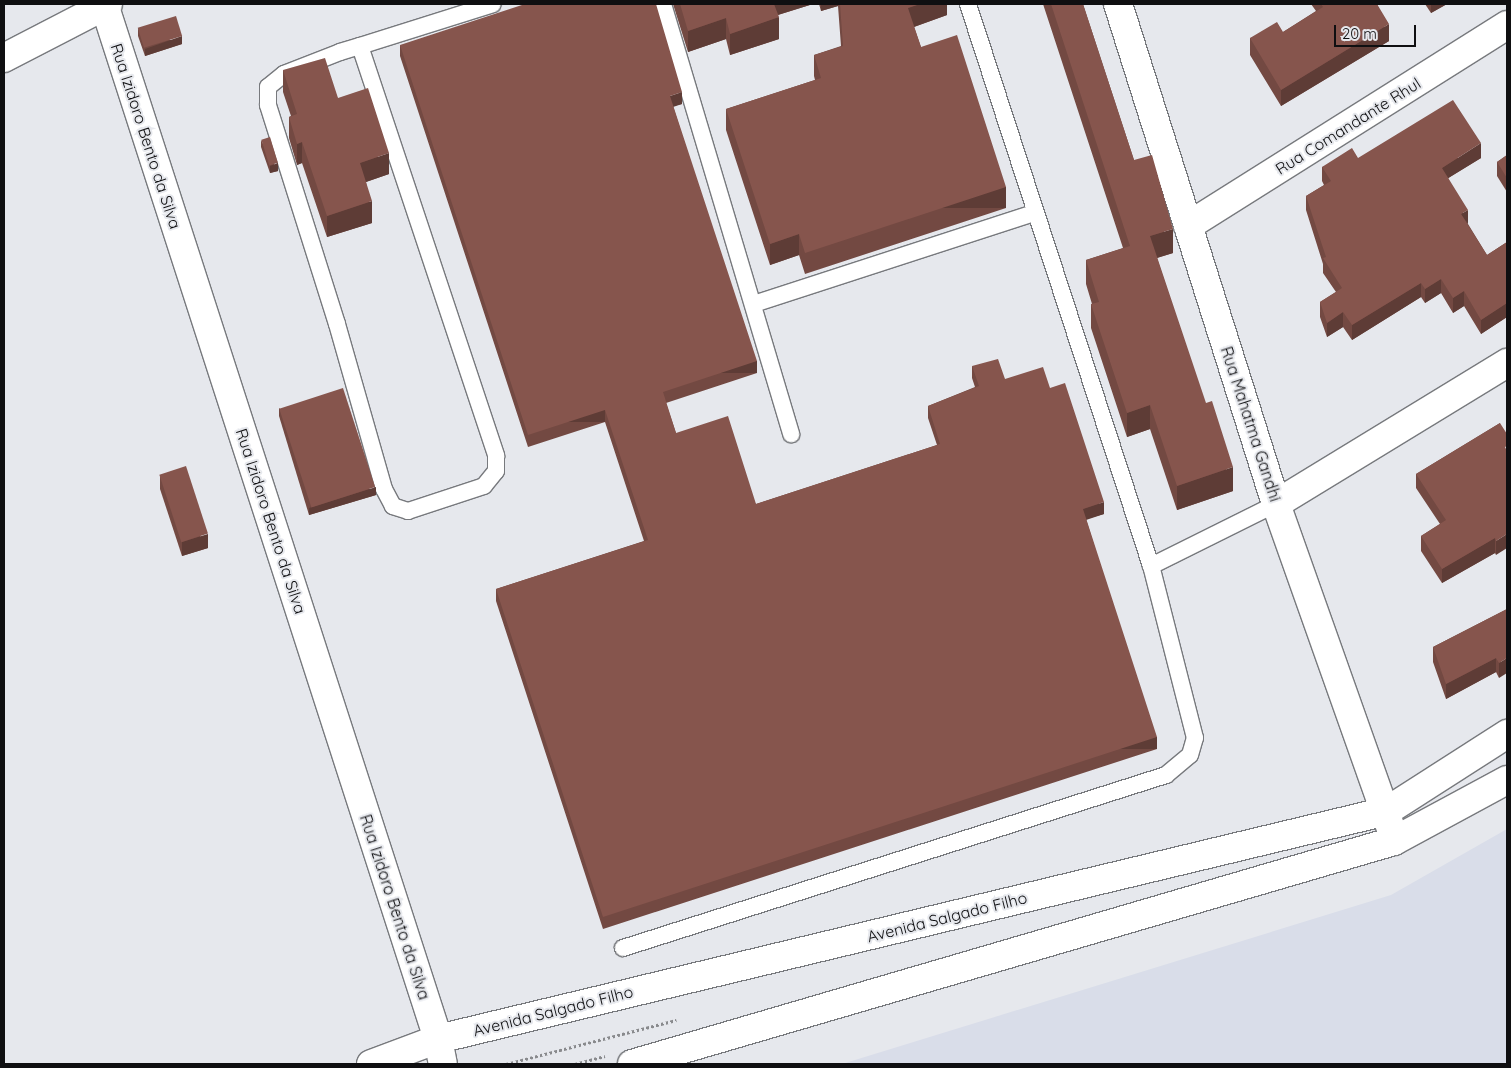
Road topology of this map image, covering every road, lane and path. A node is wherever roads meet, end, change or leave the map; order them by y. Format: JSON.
{"nodes":[{"id":1,"x":105,"y":4,"type":"edge"},
{"id":2,"x":493,"y":4,"type":"edge"},
{"id":3,"x":663,"y":4,"type":"edge"},
{"id":4,"x":968,"y":4,"type":"edge"},
{"id":5,"x":1118,"y":4,"type":"edge"},
{"id":6,"x":1507,"y":25,"type":"edge"},
{"id":7,"x":360,"y":46,"type":"junction"},
{"id":8,"x":4,"y":58,"type":"edge"},
{"id":9,"x":1034,"y":213,"type":"junction"},
{"id":10,"x":1188,"y":226,"type":"junction"},
{"id":11,"x":754,"y":304,"type":"junction"},
{"id":12,"x":1507,"y":363,"type":"edge"},
{"id":13,"x":791,"y":434,"type":"dead end"},
{"id":14,"x":1276,"y":504,"type":"junction"},
{"id":15,"x":1151,"y":566,"type":"junction"},
{"id":16,"x":1507,"y":734,"type":"edge"},
{"id":17,"x":1507,"y":780,"type":"edge"},
{"id":18,"x":1387,"y":811,"type":"junction"},
{"id":19,"x":1394,"y":841,"type":"junction"},
{"id":20,"x":623,"y":948,"type":"dead end"},
{"id":21,"x":440,"y":1052,"type":"edge"},
{"id":22,"x":371,"y":1064,"type":"edge"},
{"id":23,"x":632,"y":1064,"type":"edge"}],
"edges":[{"from":1,"to":8,"type":"street"},
{"from":1,"to":21,"type":"street","name":"Rua Izidoro Bento da Silva"},
{"from":2,"to":7,"type":"lane"},
{"from":3,"to":11,"type":"lane"},
{"from":4,"to":9,"type":"lane"},
{"from":5,"to":10,"type":"street","name":"Rua Mahatma Gandhi"},
{"from":6,"to":10,"type":"street","name":"Rua Comandante Rhul"},
{"from":7,"to":7,"type":"lane"},
{"from":9,"to":11,"type":"lane"},
{"from":9,"to":15,"type":"lane"},
{"from":10,"to":14,"type":"street","name":"Rua Mahatma Gandhi"},
{"from":11,"to":13,"type":"lane"},
{"from":12,"to":14,"type":"street"},
{"from":14,"to":15,"type":"lane"},
{"from":14,"to":18,"type":"street","name":"Rua Mahatma Gandhi"},
{"from":15,"to":20,"type":"lane"},
{"from":16,"to":18,"type":"street","name":"Avenida Salgado Filho"},
{"from":17,"to":19,"type":"street"},
{"from":18,"to":19,"type":"street","name":"Rua Mahatma Gandhi"},
{"from":18,"to":21,"type":"street","name":"Avenida Salgado Filho"},
{"from":19,"to":23,"type":"street"},
{"from":21,"to":22,"type":"street","name":"Avenida Salgado Filho"}]}
